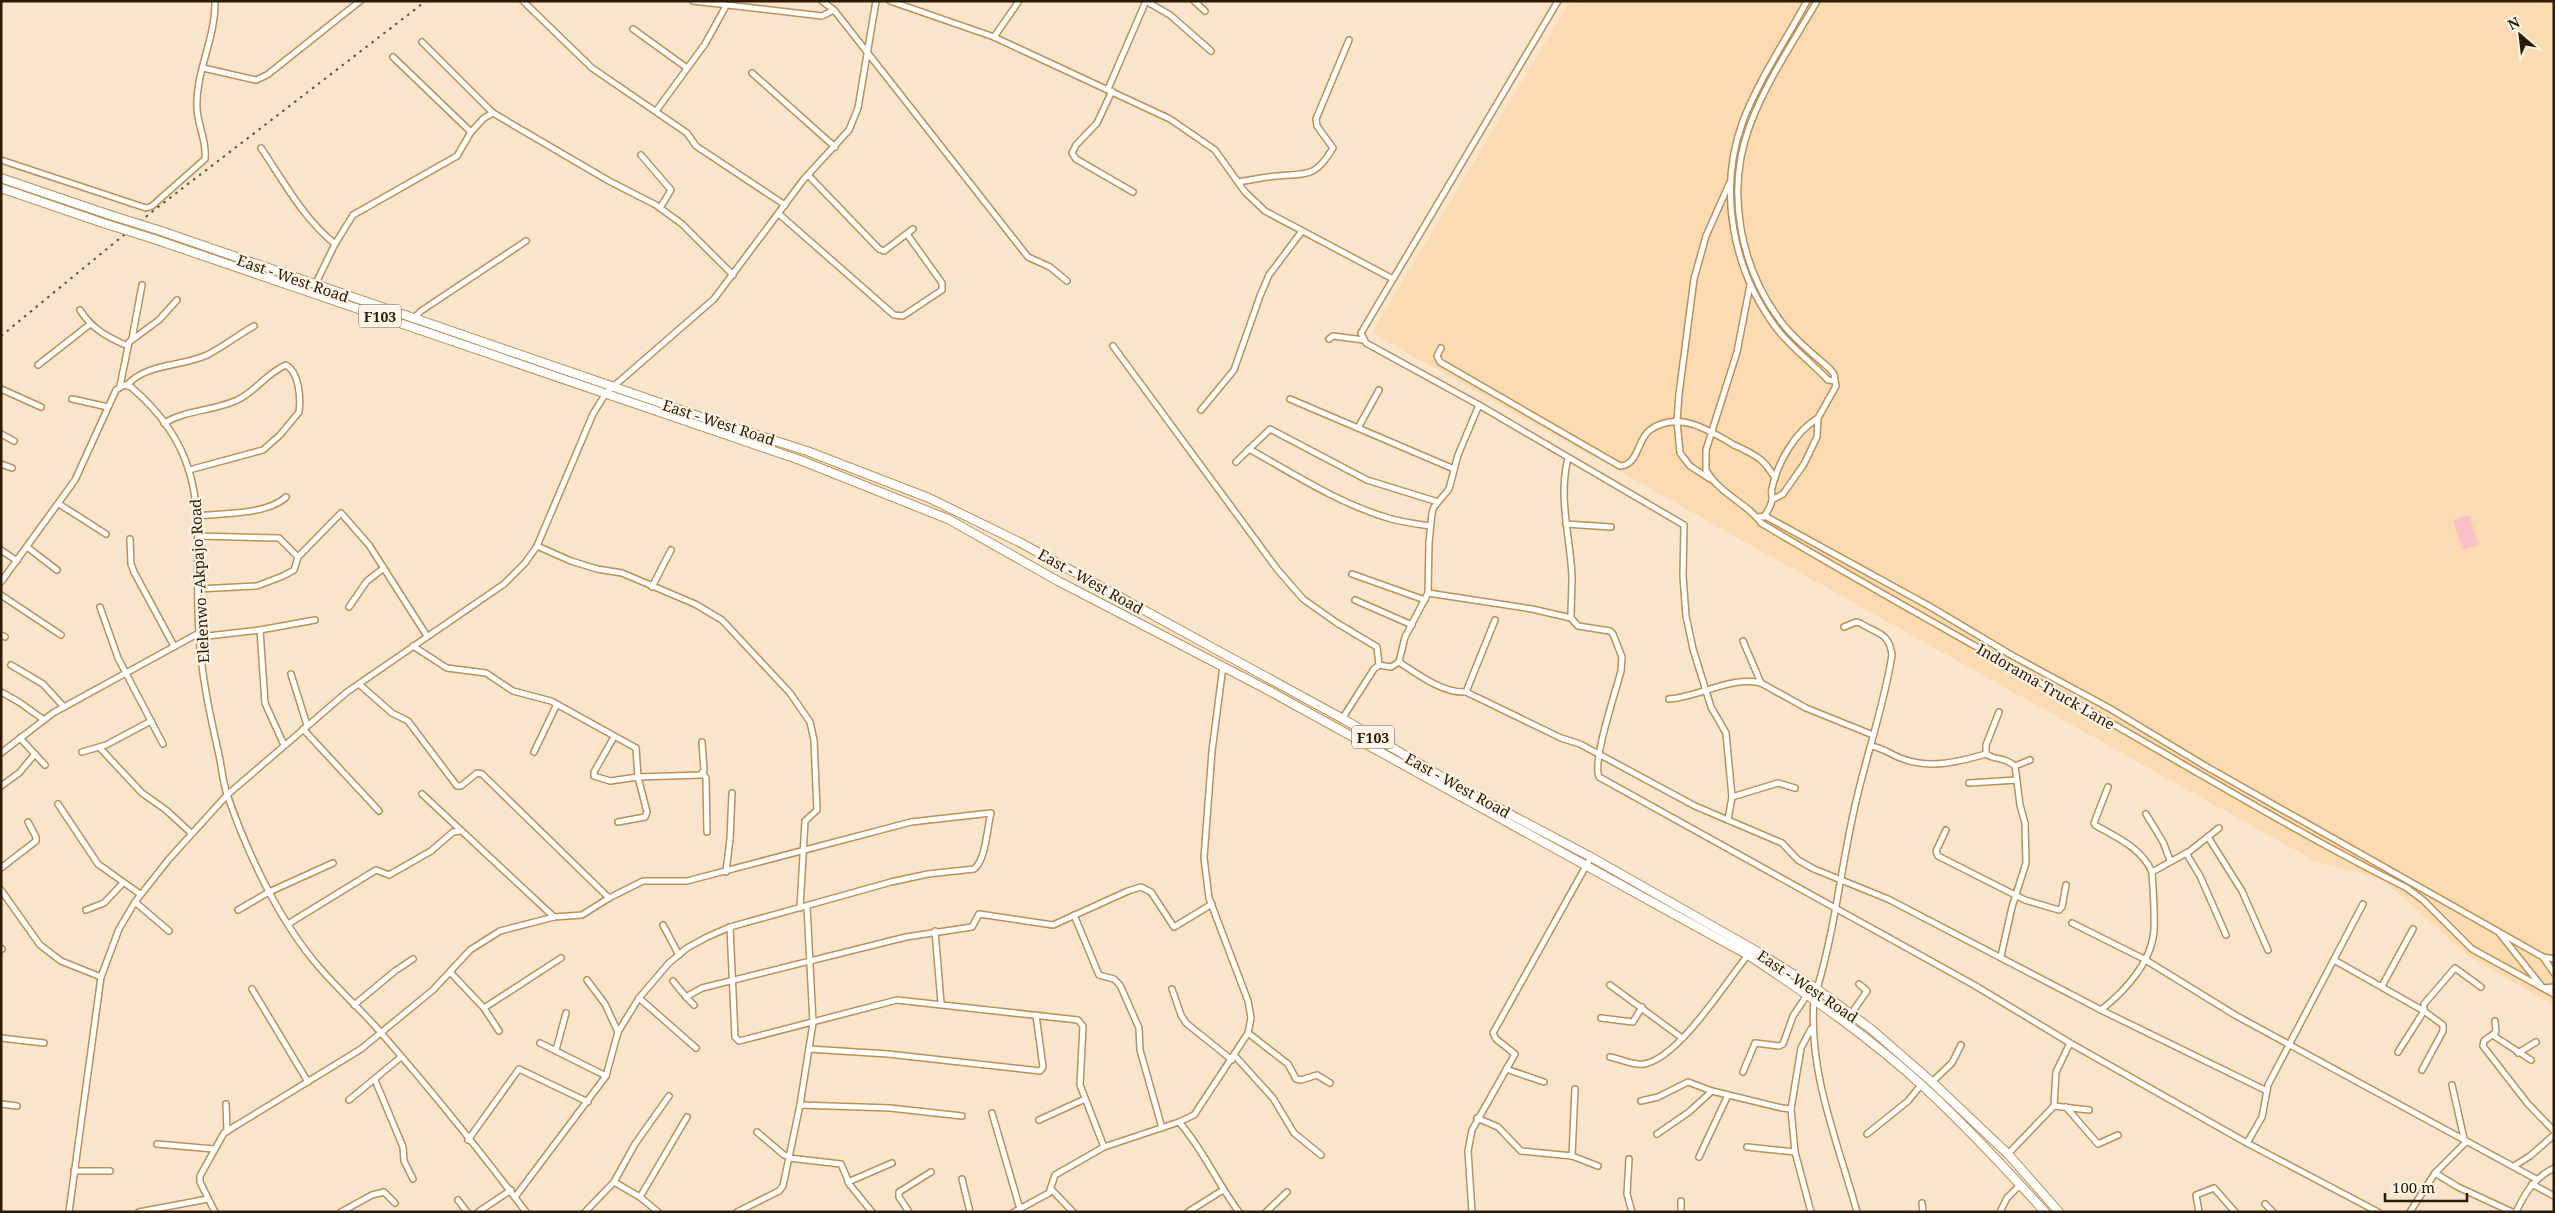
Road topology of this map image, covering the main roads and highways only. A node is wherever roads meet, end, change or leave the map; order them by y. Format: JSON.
{"nodes":[{"id":1,"x":1,"y":178,"type":"edge"},
{"id":2,"x":1,"y":188,"type":"edge"},
{"id":3,"x":2045,"y":1212,"type":"edge"},
{"id":4,"x":2059,"y":1212,"type":"edge"}],
"edges":[{"from":1,"to":4,"type":"main road","name":"East - West Road","number":"F103","bridge":true},
{"from":2,"to":3,"type":"main road","name":"East - West Road","number":"F103","bridge":true}]}
